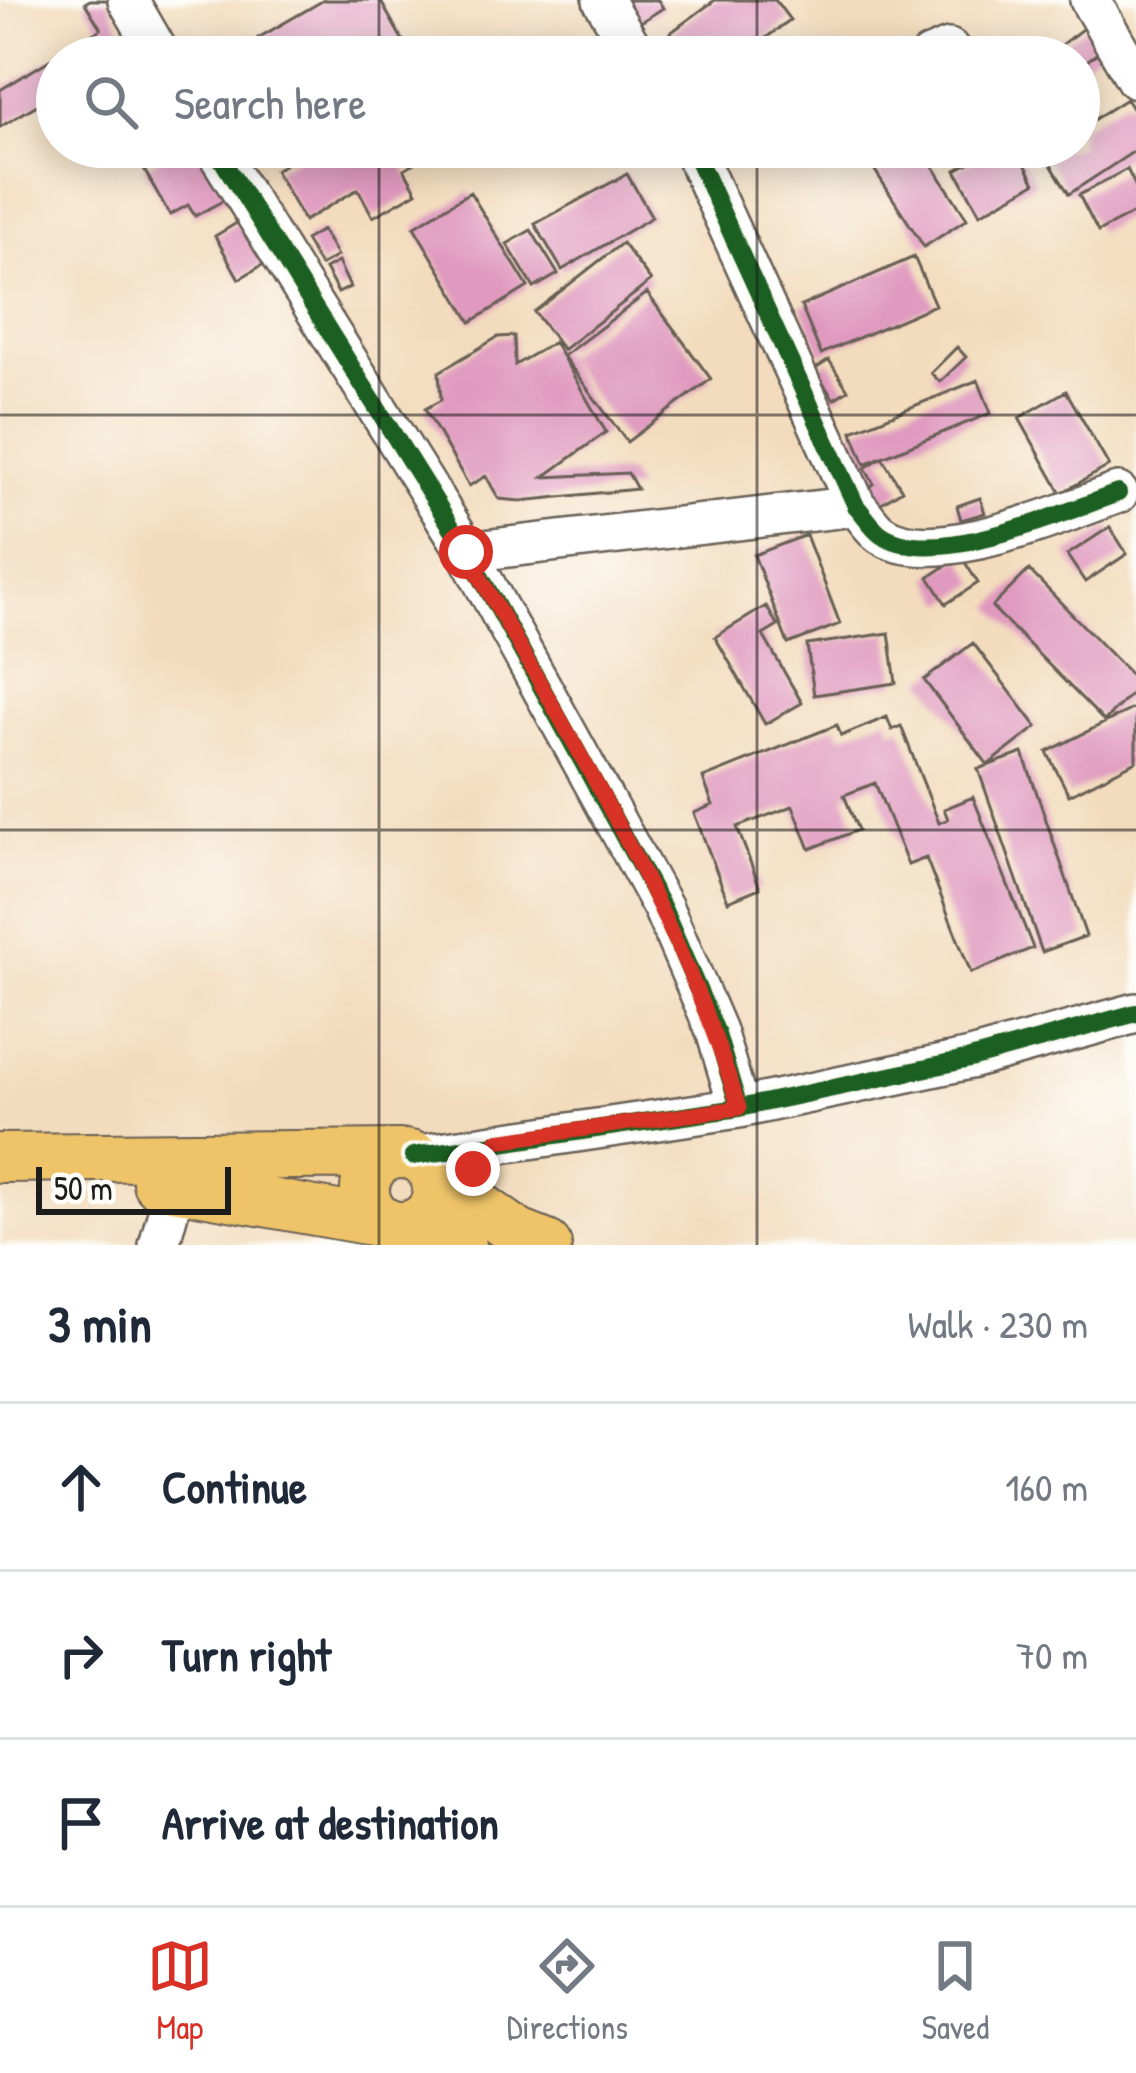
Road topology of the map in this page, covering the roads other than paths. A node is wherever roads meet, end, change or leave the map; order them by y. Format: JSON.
{"nodes":[{"id":1,"x":128,"y":0,"type":"edge"},
{"id":2,"x":603,"y":0,"type":"edge"},
{"id":3,"x":1090,"y":0,"type":"edge"},
{"id":4,"x":149,"y":36,"type":"edge"},
{"id":5,"x":624,"y":36,"type":"edge"},
{"id":6,"x":1136,"y":79,"type":"edge"},
{"id":7,"x":227,"y":168,"type":"edge"},
{"id":8,"x":714,"y":168,"type":"edge"},
{"id":9,"x":1118,"y":494,"type":"dead end"},
{"id":10,"x":856,"y":506,"type":"junction"},
{"id":11,"x":466,"y":552,"type":"junction"},
{"id":12,"x":1136,"y":1013,"type":"edge"},
{"id":13,"x":739,"y":1108,"type":"junction"},
{"id":14,"x":0,"y":1159,"type":"edge"},
{"id":15,"x":176,"y":1183,"type":"junction"},
{"id":16,"x":0,"y":1187,"type":"edge"},
{"id":17,"x":423,"y":1197,"type":"edge"},
{"id":18,"x":159,"y":1245,"type":"edge"},
{"id":19,"x":547,"y":1245,"type":"edge"}],
"edges":[{"from":1,"to":4,"type":"street"},
{"from":2,"to":5,"type":"street"},
{"from":3,"to":6,"type":"street"},
{"from":7,"to":11,"type":"street"},
{"from":8,"to":10,"type":"street"},
{"from":9,"to":10,"type":"street"},
{"from":10,"to":11,"type":"street"},
{"from":11,"to":13,"type":"street"},
{"from":12,"to":13,"type":"street"},
{"from":13,"to":17,"type":"street"},
{"from":14,"to":17,"type":"main road"},
{"from":15,"to":16,"type":"main road"},
{"from":15,"to":17,"type":"main road"},
{"from":15,"to":18,"type":"street"},
{"from":17,"to":19,"type":"main road"}]}
